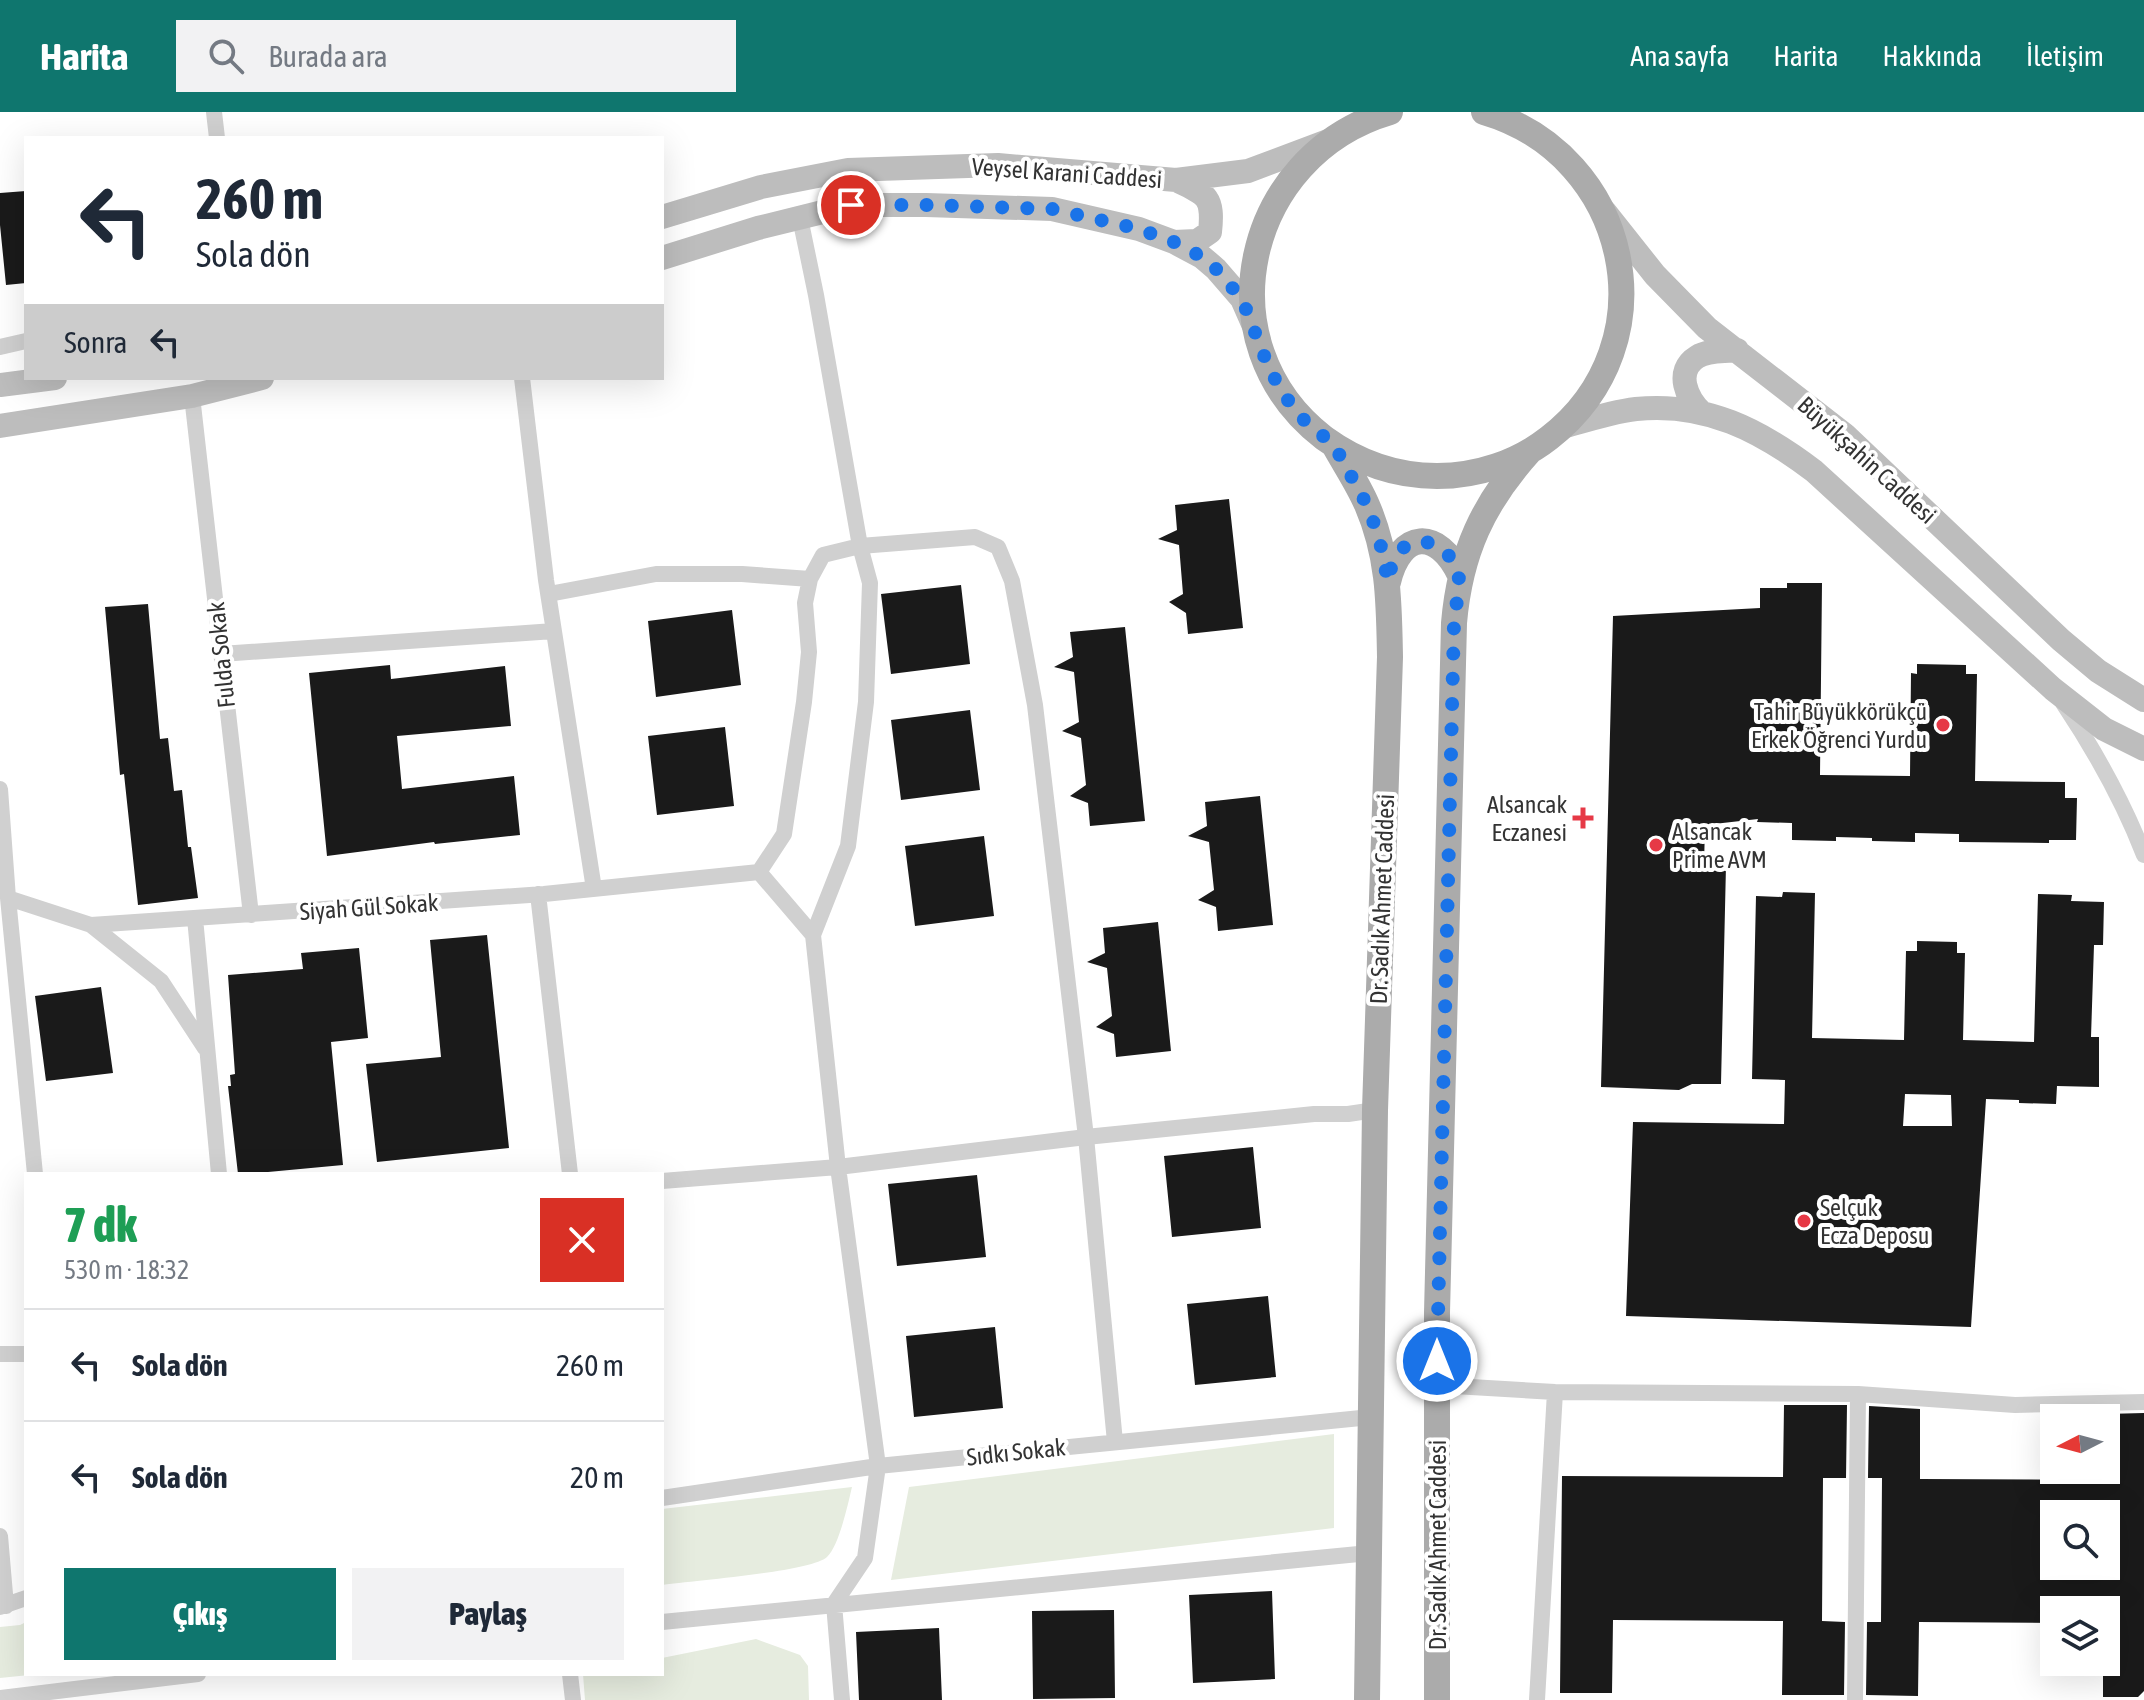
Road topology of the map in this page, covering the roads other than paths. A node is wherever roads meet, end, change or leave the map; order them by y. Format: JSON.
{"nodes":[{"id":1,"x":214,"y":112,"type":"edge"},
{"id":2,"x":1355,"y":112,"type":"edge"},
{"id":3,"x":1390,"y":112,"type":"edge"},
{"id":4,"x":1484,"y":112,"type":"edge"},
{"id":5,"x":1525,"y":112,"type":"edge"},
{"id":6,"x":217,"y":136,"type":"edge"},
{"id":7,"x":1328,"y":141,"type":"junction"},
{"id":8,"x":1545,"y":141,"type":"junction"},
{"id":9,"x":1176,"y":180,"type":"junction"},
{"id":10,"x":1602,"y":209,"type":"junction"},
{"id":11,"x":664,"y":216,"type":"edge"},
{"id":12,"x":800,"y":218,"type":"junction"},
{"id":13,"x":1174,"y":242,"type":"junction"},
{"id":14,"x":664,"y":257,"type":"edge"},
{"id":15,"x":1257,"y":334,"type":"junction"},
{"id":16,"x":24,"y":341,"type":"edge"},
{"id":17,"x":0,"y":347,"type":"edge"},
{"id":18,"x":1737,"y":350,"type":"junction"},
{"id":19,"x":39,"y":380,"type":"edge"},
{"id":20,"x":254,"y":380,"type":"edge"},
{"id":21,"x":522,"y":380,"type":"edge"},
{"id":22,"x":0,"y":385,"type":"edge"},
{"id":23,"x":192,"y":396,"type":"junction"},
{"id":24,"x":1702,"y":413,"type":"junction"},
{"id":25,"x":0,"y":426,"type":"edge"},
{"id":26,"x":1563,"y":427,"type":"junction"},
{"id":27,"x":1334,"y":445,"type":"junction"},
{"id":28,"x":1530,"y":451,"type":"junction"},
{"id":29,"x":860,"y":546,"type":"junction"},
{"id":30,"x":1460,"y":575,"type":"junction"},
{"id":31,"x":810,"y":579,"type":"junction"},
{"id":32,"x":1388,"y":582,"type":"junction"},
{"id":33,"x":549,"y":594,"type":"junction"},
{"id":34,"x":554,"y":631,"type":"junction"},
{"id":35,"x":221,"y":654,"type":"junction"},
{"id":36,"x":2053,"y":689,"type":"junction"},
{"id":37,"x":2144,"y":700,"type":"edge"},
{"id":38,"x":2144,"y":749,"type":"edge"},
{"id":39,"x":0,"y":789,"type":"edge"},
{"id":40,"x":2144,"y":855,"type":"edge"},
{"id":41,"x":759,"y":872,"type":"junction"},
{"id":42,"x":594,"y":889,"type":"junction"},
{"id":43,"x":538,"y":894,"type":"junction"},
{"id":44,"x":8,"y":898,"type":"junction"},
{"id":45,"x":251,"y":915,"type":"junction"},
{"id":46,"x":195,"y":918,"type":"junction"},
{"id":47,"x":91,"y":925,"type":"junction"},
{"id":48,"x":813,"y":935,"type":"junction"},
{"id":49,"x":207,"y":1051,"type":"junction"},
{"id":50,"x":1375,"y":1110,"type":"junction"},
{"id":51,"x":1086,"y":1137,"type":"junction"},
{"id":52,"x":838,"y":1167,"type":"junction"},
{"id":53,"x":35,"y":1172,"type":"edge"},
{"id":54,"x":219,"y":1172,"type":"edge"},
{"id":55,"x":570,"y":1172,"type":"edge"},
{"id":56,"x":664,"y":1181,"type":"edge"},
{"id":57,"x":0,"y":1354,"type":"edge"},
{"id":58,"x":24,"y":1354,"type":"edge"},
{"id":59,"x":1437,"y":1385,"type":"junction"},
{"id":60,"x":1555,"y":1392,"type":"junction"},
{"id":61,"x":1858,"y":1394,"type":"junction"},
{"id":62,"x":2144,"y":1402,"type":"edge"},
{"id":63,"x":1371,"y":1417,"type":"junction"},
{"id":64,"x":1115,"y":1442,"type":"junction"},
{"id":65,"x":878,"y":1466,"type":"junction"},
{"id":66,"x":664,"y":1498,"type":"edge"},
{"id":67,"x":0,"y":1536,"type":"edge"},
{"id":68,"x":1369,"y":1553,"type":"junction"},
{"id":69,"x":24,"y":1599,"type":"edge"},
{"id":70,"x":834,"y":1604,"type":"junction"},
{"id":71,"x":3,"y":1607,"type":"edge"},
{"id":72,"x":664,"y":1622,"type":"edge"},
{"id":73,"x":182,"y":1676,"type":"edge"},
{"id":74,"x":570,"y":1676,"type":"edge"},
{"id":75,"x":0,"y":1698,"type":"edge"},
{"id":76,"x":573,"y":1700,"type":"edge"},
{"id":77,"x":842,"y":1700,"type":"edge"},
{"id":78,"x":1367,"y":1700,"type":"edge"},
{"id":79,"x":1437,"y":1700,"type":"edge"},
{"id":80,"x":1537,"y":1700,"type":"edge"},
{"id":81,"x":1855,"y":1700,"type":"edge"}],
"edges":[{"from":1,"to":6,"type":"street"},
{"from":2,"to":7,"type":"main road"},
{"from":3,"to":7,"type":"main road"},
{"from":4,"to":8,"type":"main road"},
{"from":5,"to":8,"type":"main road"},
{"from":7,"to":9,"type":"main road","name":"Veysel Karani Caddesi"},
{"from":7,"to":15,"type":"main road"},
{"from":8,"to":10,"type":"main road"},
{"from":9,"to":11,"type":"main road","name":"Veysel Karani Caddesi"},
{"from":9,"to":13,"type":"main road"},
{"from":10,"to":18,"type":"main road","name":"Büyükşahin Caddesi"},
{"from":10,"to":26,"type":"main road"},
{"from":12,"to":13,"type":"main road","name":"Veysel Karani Caddesi"},
{"from":12,"to":14,"type":"main road","name":"Veysel Karani Caddesi"},
{"from":12,"to":29,"type":"street"},
{"from":13,"to":15,"type":"main road","name":"Veysel Karani Caddesi"},
{"from":15,"to":27,"type":"main road"},
{"from":16,"to":17,"type":"street"},
{"from":18,"to":24,"type":"main road"},
{"from":18,"to":37,"type":"main road","name":"Büyükşahin Caddesi"},
{"from":19,"to":22,"type":"main road"},
{"from":20,"to":23,"type":"main road"},
{"from":21,"to":33,"type":"street"},
{"from":23,"to":25,"type":"main road"},
{"from":23,"to":35,"type":"street","name":"Fulda Sokak"},
{"from":24,"to":26,"type":"main road","name":"Büyükşahin Caddesi"},
{"from":24,"to":36,"type":"main road","name":"Büyükşahin Caddesi"},
{"from":26,"to":28,"type":"main road"},
{"from":27,"to":28,"type":"main road"},
{"from":27,"to":32,"type":"main road","name":"Dr. Sadık Ahmet Caddesi"},
{"from":28,"to":30,"type":"main road","name":"Dr. Sadık Ahmet Caddesi"},
{"from":29,"to":31,"type":"street"},
{"from":29,"to":48,"type":"street"},
{"from":29,"to":51,"type":"street"},
{"from":30,"to":32,"type":"main road"},
{"from":30,"to":59,"type":"main road","name":"Dr. Sadık Ahmet Caddesi"},
{"from":31,"to":33,"type":"street"},
{"from":31,"to":41,"type":"street"},
{"from":32,"to":50,"type":"main road","name":"Dr. Sadık Ahmet Caddesi"},
{"from":33,"to":34,"type":"street"},
{"from":34,"to":35,"type":"street"},
{"from":34,"to":42,"type":"street"},
{"from":35,"to":45,"type":"street","name":"Fulda Sokak"},
{"from":36,"to":38,"type":"main road","name":"Büyükşahin Caddesi"},
{"from":36,"to":40,"type":"street"},
{"from":39,"to":44,"type":"street"},
{"from":41,"to":42,"type":"street","name":"Siyah Gül Sokak"},
{"from":41,"to":48,"type":"street"},
{"from":42,"to":43,"type":"street","name":"Siyah Gül Sokak"},
{"from":43,"to":45,"type":"street","name":"Siyah Gül Sokak"},
{"from":43,"to":55,"type":"street"},
{"from":44,"to":47,"type":"street","name":"Siyah Gül Sokak"},
{"from":44,"to":53,"type":"street"},
{"from":45,"to":46,"type":"street","name":"Siyah Gül Sokak"},
{"from":46,"to":47,"type":"street","name":"Siyah Gül Sokak"},
{"from":46,"to":49,"type":"street"},
{"from":47,"to":49,"type":"street"},
{"from":48,"to":52,"type":"street"},
{"from":49,"to":54,"type":"street"},
{"from":50,"to":51,"type":"street"},
{"from":50,"to":63,"type":"main road","name":"Dr. Sadık Ahmet Caddesi"},
{"from":51,"to":52,"type":"street"},
{"from":51,"to":64,"type":"street"},
{"from":52,"to":56,"type":"street"},
{"from":52,"to":65,"type":"street"},
{"from":57,"to":58,"type":"street"},
{"from":59,"to":60,"type":"street"},
{"from":59,"to":79,"type":"main road","name":"Dr. Sadık Ahmet Caddesi"},
{"from":60,"to":61,"type":"street"},
{"from":60,"to":80,"type":"street"},
{"from":61,"to":62,"type":"street"},
{"from":61,"to":81,"type":"street"},
{"from":63,"to":64,"type":"street","name":"Sıdkı Sokak"},
{"from":63,"to":68,"type":"main road","name":"Dr. Sadık Ahmet Caddesi"},
{"from":64,"to":65,"type":"street","name":"Sıdkı Sokak"},
{"from":65,"to":66,"type":"street","name":"Sıdkı Sokak"},
{"from":65,"to":70,"type":"street"},
{"from":67,"to":71,"type":"street"},
{"from":68,"to":70,"type":"street"},
{"from":68,"to":78,"type":"main road","name":"Dr. Sadık Ahmet Caddesi"},
{"from":69,"to":71,"type":"street"},
{"from":70,"to":72,"type":"street"},
{"from":70,"to":77,"type":"street"},
{"from":73,"to":75,"type":"street"},
{"from":74,"to":76,"type":"street"}]}
